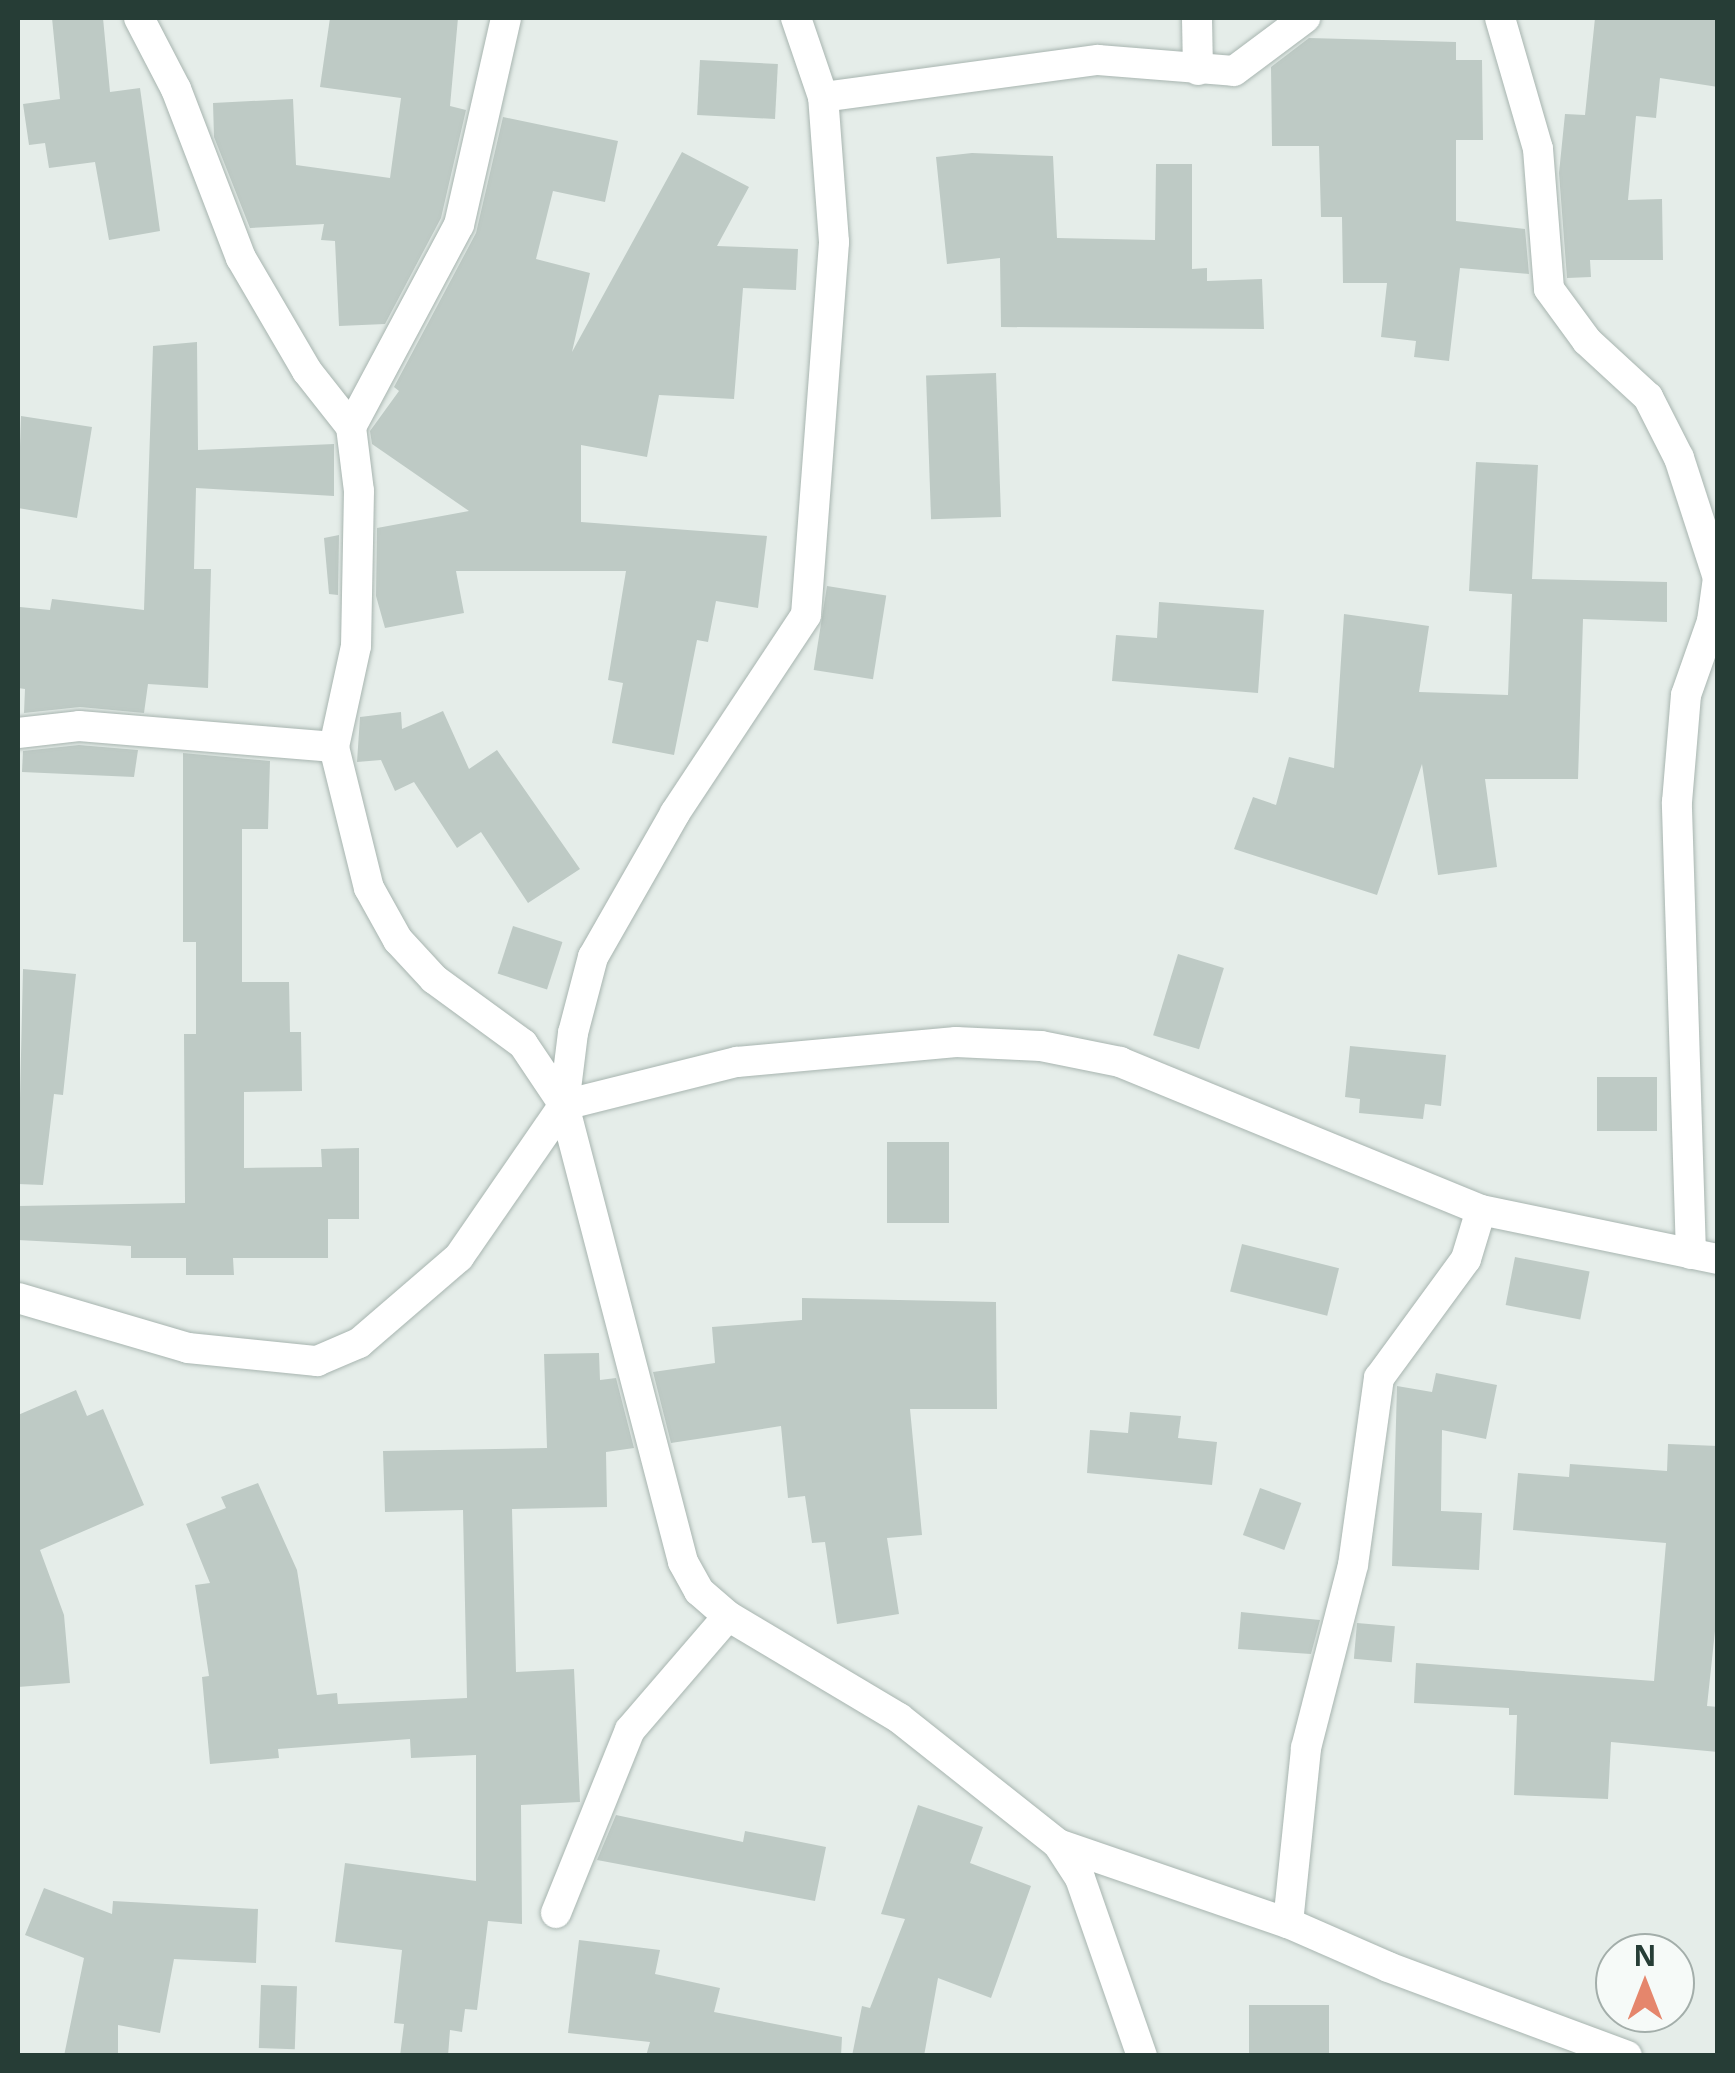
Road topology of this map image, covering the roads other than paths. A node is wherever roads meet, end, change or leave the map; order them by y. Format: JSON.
{"nodes":[{"id":1,"x":139,"y":18,"type":"edge"},
{"id":2,"x":506,"y":18,"type":"edge"},
{"id":3,"x":796,"y":18,"type":"edge"},
{"id":4,"x":1197,"y":18,"type":"edge"},
{"id":5,"x":1305,"y":18,"type":"edge"},
{"id":6,"x":1500,"y":18,"type":"edge"},
{"id":7,"x":1198,"y":70,"type":"junction"},
{"id":8,"x":823,"y":97,"type":"junction"},
{"id":9,"x":351,"y":427,"type":"junction"},
{"id":10,"x":1718,"y":578,"type":"edge"},
{"id":11,"x":18,"y":733,"type":"edge"},
{"id":12,"x":334,"y":747,"type":"junction"},
{"id":13,"x":564,"y":1105,"type":"junction"},
{"id":14,"x":1481,"y":1210,"type":"junction"},
{"id":15,"x":1704,"y":1257,"type":"edge"},
{"id":16,"x":18,"y":1298,"type":"edge"},
{"id":17,"x":728,"y":1616,"type":"junction"},
{"id":18,"x":1058,"y":1844,"type":"junction"},
{"id":19,"x":556,"y":1912,"type":"dead end"},
{"id":20,"x":1288,"y":1923,"type":"junction"},
{"id":21,"x":1142,"y":2056,"type":"edge"},
{"id":22,"x":1627,"y":2056,"type":"edge"}],
"edges":[{"from":1,"to":9,"type":"street"},
{"from":2,"to":9,"type":"street"},
{"from":3,"to":8,"type":"street"},
{"from":4,"to":7,"type":"street"},
{"from":5,"to":7,"type":"street"},
{"from":6,"to":10,"type":"street"},
{"from":7,"to":8,"type":"street"},
{"from":8,"to":13,"type":"street"},
{"from":9,"to":12,"type":"street"},
{"from":10,"to":15,"type":"street"},
{"from":11,"to":12,"type":"street"},
{"from":12,"to":13,"type":"street"},
{"from":13,"to":14,"type":"street"},
{"from":13,"to":16,"type":"street"},
{"from":13,"to":17,"type":"street"},
{"from":14,"to":15,"type":"street"},
{"from":14,"to":20,"type":"street"},
{"from":17,"to":18,"type":"street"},
{"from":17,"to":19,"type":"street"},
{"from":18,"to":20,"type":"street"},
{"from":18,"to":21,"type":"street"},
{"from":20,"to":22,"type":"street"}]}
